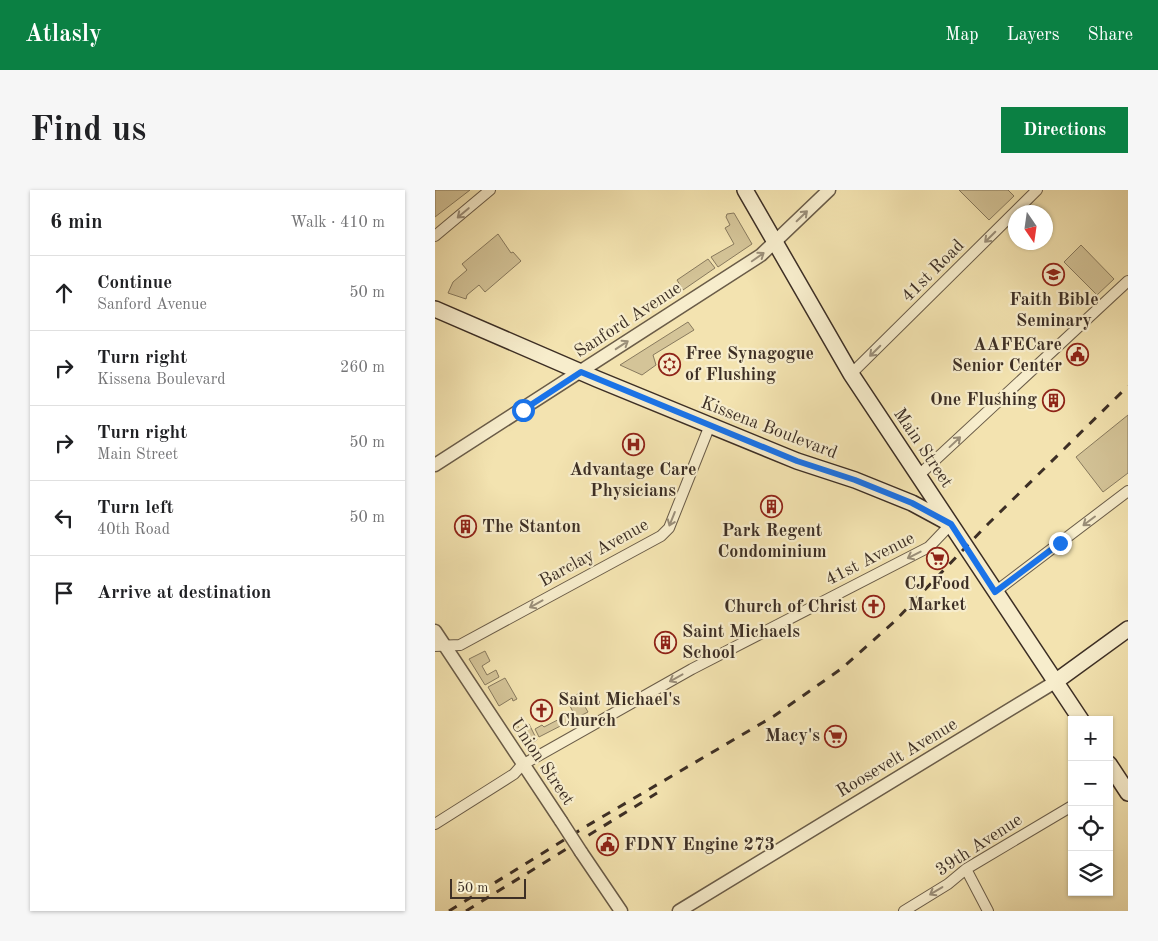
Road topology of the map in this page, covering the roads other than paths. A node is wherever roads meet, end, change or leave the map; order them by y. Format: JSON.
{"nodes":[{"id":1,"x":490,"y":190,"type":"edge"},
{"id":2,"x":745,"y":190,"type":"edge"},
{"id":3,"x":829,"y":190,"type":"edge"},
{"id":4,"x":1037,"y":190,"type":"edge"},
{"id":5,"x":435,"y":236,"type":"edge"},
{"id":6,"x":775,"y":243,"type":"junction"},
{"id":7,"x":1128,"y":281,"type":"edge"},
{"id":8,"x":435,"y":310,"type":"edge"},
{"id":9,"x":581,"y":372,"type":"junction"},
{"id":10,"x":851,"y":374,"type":"junction"},
{"id":11,"x":710,"y":425,"type":"junction"},
{"id":12,"x":435,"y":465,"type":"edge"},
{"id":13,"x":919,"y":475,"type":"junction"},
{"id":14,"x":1128,"y":491,"type":"edge"},
{"id":15,"x":951,"y":524,"type":"junction"},
{"id":16,"x":995,"y":592,"type":"junction"},
{"id":17,"x":1128,"y":629,"type":"edge"},
{"id":18,"x":435,"y":631,"type":"edge"},
{"id":19,"x":440,"y":646,"type":"edge"},
{"id":20,"x":1055,"y":682,"type":"junction"},
{"id":21,"x":1078,"y":716,"type":"edge"},
{"id":22,"x":522,"y":765,"type":"junction"},
{"id":23,"x":1113,"y":771,"type":"edge"},
{"id":24,"x":1122,"y":787,"type":"edge"},
{"id":25,"x":1068,"y":808,"type":"edge"},
{"id":26,"x":435,"y":824,"type":"edge"},
{"id":27,"x":965,"y":869,"type":"junction"},
{"id":28,"x":621,"y":911,"type":"edge"},
{"id":29,"x":679,"y":911,"type":"edge"},
{"id":30,"x":904,"y":911,"type":"edge"},
{"id":31,"x":988,"y":911,"type":"edge"}],
"edges":[{"from":1,"to":5,"type":"street","one_way":true},
{"from":2,"to":6,"type":"main road","name":"Main Street"},
{"from":6,"to":3,"type":"street","name":"Sanford Avenue","one_way":true},
{"from":4,"to":10,"type":"street","name":"41st Road","one_way":true},
{"from":9,"to":6,"type":"street","name":"Sanford Avenue","one_way":true},
{"from":6,"to":10,"type":"main road","name":"Main Street"},
{"from":13,"to":7,"type":"street","one_way":true},
{"from":8,"to":9,"type":"main road","name":"Kissena Boulevard"},
{"from":9,"to":11,"type":"main road","name":"Kissena Boulevard"},
{"from":9,"to":12,"type":"street","name":"Sanford Avenue"},
{"from":10,"to":13,"type":"main road","name":"Main Street"},
{"from":11,"to":15,"type":"main road","name":"Kissena Boulevard"},
{"from":11,"to":19,"type":"street","name":"Barclay Avenue","one_way":true},
{"from":13,"to":15,"type":"main road","name":"Main Street"},
{"from":14,"to":16,"type":"street","one_way":true},
{"from":15,"to":16,"type":"main road","name":"Main Street"},
{"from":15,"to":22,"type":"street","name":"41st Avenue","one_way":true},
{"from":16,"to":20,"type":"main road","name":"Main Street"},
{"from":17,"to":20,"type":"main road","name":"Roosevelt Avenue"},
{"from":18,"to":19,"type":"street","name":"Union Street"},
{"from":19,"to":22,"type":"street","name":"Union Street"},
{"from":20,"to":21,"type":"main road","name":"Main Street"},
{"from":20,"to":29,"type":"street","name":"Roosevelt Avenue"},
{"from":22,"to":26,"type":"street","name":"41st Avenue"},
{"from":22,"to":28,"type":"street","name":"Union Street","bridge":true},
{"from":23,"to":24,"type":"main road"},
{"from":25,"to":27,"type":"street","name":"39th Avenue"},
{"from":27,"to":30,"type":"street","name":"39th Avenue","one_way":true},
{"from":27,"to":31,"type":"street"}]}
